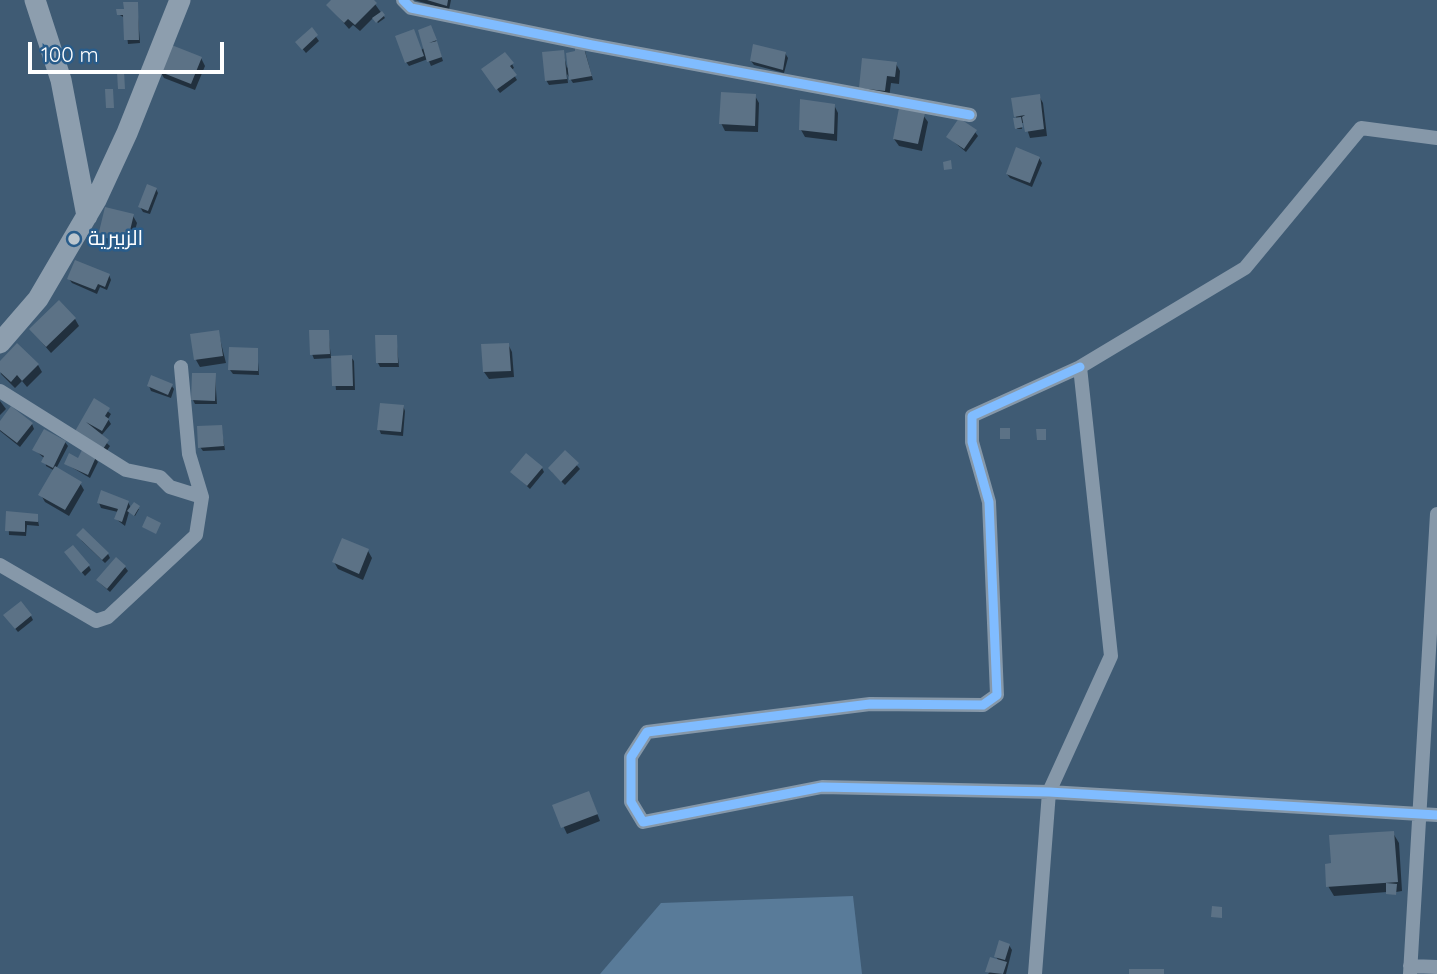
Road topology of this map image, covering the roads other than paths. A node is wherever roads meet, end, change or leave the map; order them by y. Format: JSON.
{"nodes":[{"id":1,"x":35,"y":0,"type":"edge"},
{"id":2,"x":180,"y":0,"type":"edge"},
{"id":3,"x":403,"y":0,"type":"edge"},
{"id":4,"x":970,"y":115,"type":"dead end"},
{"id":5,"x":1437,"y":138,"type":"edge"},
{"id":6,"x":87,"y":216,"type":"junction"},
{"id":7,"x":0,"y":343,"type":"edge"},
{"id":8,"x":181,"y":367,"type":"dead end"},
{"id":9,"x":1080,"y":368,"type":"junction"},
{"id":10,"x":0,"y":391,"type":"edge"},
{"id":11,"x":202,"y":497,"type":"junction"},
{"id":12,"x":1437,"y":514,"type":"edge"},
{"id":13,"x":0,"y":565,"type":"edge"},
{"id":14,"x":1049,"y":792,"type":"junction"},
{"id":15,"x":1437,"y":804,"type":"edge"},
{"id":16,"x":1419,"y":813,"type":"junction"},
{"id":17,"x":1437,"y":815,"type":"edge"},
{"id":18,"x":1437,"y":967,"type":"edge"},
{"id":19,"x":1410,"y":970,"type":"edge"},
{"id":20,"x":1035,"y":974,"type":"edge"}],
"edges":[{"from":1,"to":6,"type":"main road"},
{"from":2,"to":6,"type":"main road"},
{"from":3,"to":4,"type":"street"},
{"from":5,"to":9,"type":"street"},
{"from":6,"to":7,"type":"main road"},
{"from":8,"to":11,"type":"street"},
{"from":9,"to":14,"type":"street"},
{"from":9,"to":14,"type":"street"},
{"from":10,"to":11,"type":"street"},
{"from":11,"to":13,"type":"street"},
{"from":12,"to":16,"type":"street"},
{"from":14,"to":16,"type":"street"},
{"from":14,"to":20,"type":"street"},
{"from":15,"to":16,"type":"street"},
{"from":16,"to":17,"type":"street"},
{"from":16,"to":19,"type":"street"},
{"from":18,"to":19,"type":"street"}]}
